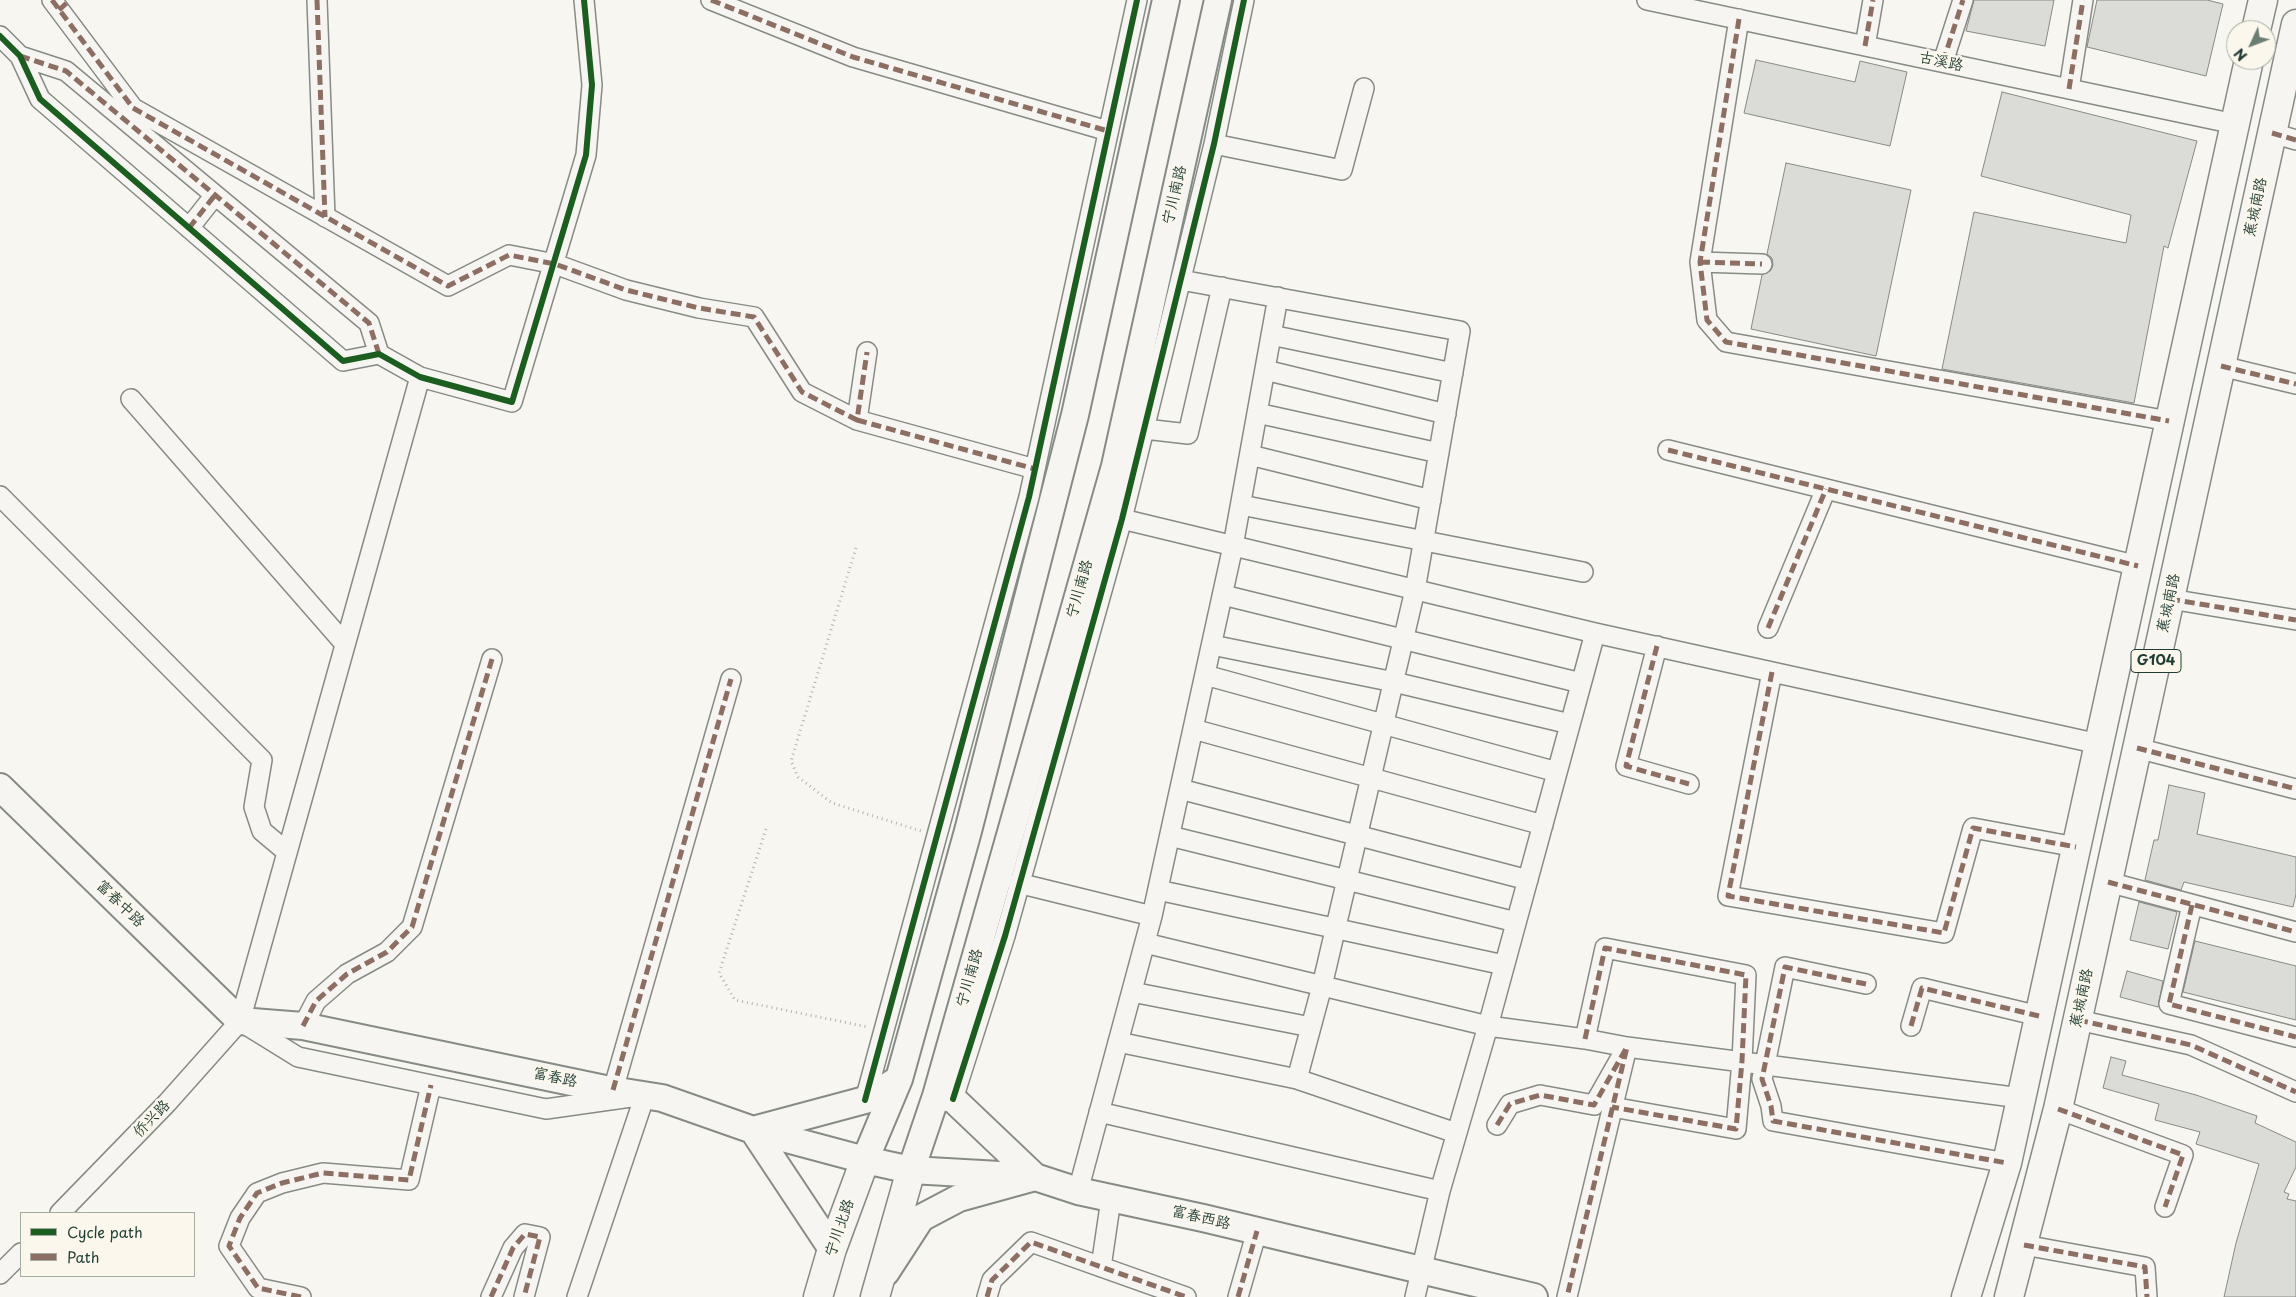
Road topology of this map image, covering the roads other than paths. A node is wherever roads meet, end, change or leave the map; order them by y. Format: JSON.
{"nodes":[{"id":1,"x":317,"y":0,"type":"edge"},
{"id":2,"x":584,"y":0,"type":"edge"},
{"id":3,"x":711,"y":0,"type":"edge"},
{"id":4,"x":1137,"y":0,"type":"edge"},
{"id":5,"x":1166,"y":0,"type":"edge"},
{"id":6,"x":1218,"y":0,"type":"edge"},
{"id":7,"x":1244,"y":0,"type":"edge"},
{"id":8,"x":1647,"y":0,"type":"edge"},
{"id":9,"x":1872,"y":0,"type":"edge"},
{"id":10,"x":1963,"y":0,"type":"edge"},
{"id":11,"x":2083,"y":0,"type":"edge"},
{"id":12,"x":2263,"y":0,"type":"edge"},
{"id":13,"x":60,"y":3,"type":"edge"},
{"id":14,"x":1738,"y":19,"type":"junction"},
{"id":15,"x":2258,"y":20,"type":"edge"},
{"id":16,"x":2296,"y":24,"type":"edge"},
{"id":17,"x":0,"y":36,"type":"edge"},
{"id":18,"x":1865,"y":46,"type":"junction"},
{"id":19,"x":20,"y":56,"type":"junction"},
{"id":20,"x":1943,"y":62,"type":"junction"},
{"id":21,"x":2247,"y":70,"type":"edge"},
{"id":22,"x":1364,"y":88,"type":"dead end"},
{"id":23,"x":2068,"y":89,"type":"junction"},
{"id":24,"x":2235,"y":124,"type":"junction"},
{"id":25,"x":1108,"y":131,"type":"junction"},
{"id":26,"x":2284,"y":137,"type":"edge"},
{"id":27,"x":1214,"y":144,"type":"junction"},
{"id":28,"x":215,"y":195,"type":"junction"},
{"id":29,"x":325,"y":217,"type":"junction"},
{"id":30,"x":189,"y":228,"type":"junction"},
{"id":31,"x":1700,"y":262,"type":"junction"},
{"id":32,"x":555,"y":264,"type":"junction"},
{"id":33,"x":1762,"y":264,"type":"dead end"},
{"id":34,"x":1181,"y":280,"type":"junction"},
{"id":35,"x":1222,"y":288,"type":"junction"},
{"id":36,"x":1278,"y":298,"type":"junction"},
{"id":37,"x":1271,"y":335,"type":"junction"},
{"id":38,"x":867,"y":352,"type":"dead end"},
{"id":39,"x":379,"y":354,"type":"junction"},
{"id":40,"x":2221,"y":366,"type":"junction"},
{"id":41,"x":1265,"y":370,"type":"junction"},
{"id":42,"x":1453,"y":373,"type":"junction"},
{"id":43,"x":420,"y":377,"type":"junction"},
{"id":44,"x":2296,"y":384,"type":"edge"},
{"id":45,"x":131,"y":399,"type":"dead end"},
{"id":46,"x":1257,"y":413,"type":"junction"},
{"id":47,"x":1446,"y":414,"type":"junction"},
{"id":48,"x":857,"y":420,"type":"junction"},
{"id":49,"x":2169,"y":421,"type":"junction"},
{"id":50,"x":1146,"y":429,"type":"junction"},
{"id":51,"x":1668,"y":450,"type":"dead end"},
{"id":52,"x":1439,"y":453,"type":"junction"},
{"id":53,"x":1250,"y":455,"type":"junction"},
{"id":54,"x":1035,"y":470,"type":"junction"},
{"id":55,"x":1826,"y":489,"type":"junction"},
{"id":56,"x":0,"y":496,"type":"edge"},
{"id":57,"x":1431,"y":500,"type":"junction"},
{"id":58,"x":1241,"y":505,"type":"junction"},
{"id":59,"x":1122,"y":520,"type":"junction"},
{"id":60,"x":1424,"y":542,"type":"junction"},
{"id":61,"x":1234,"y":546,"type":"junction"},
{"id":62,"x":2138,"y":566,"type":"junction"},
{"id":63,"x":1583,"y":572,"type":"dead end"},
{"id":64,"x":1415,"y":590,"type":"junction"},
{"id":65,"x":1222,"y":595,"type":"junction"},
{"id":66,"x":2170,"y":598,"type":"junction"},
{"id":67,"x":2296,"y":620,"type":"edge"},
{"id":68,"x":1768,"y":628,"type":"dead end"},
{"id":69,"x":1595,"y":633,"type":"junction"},
{"id":70,"x":1404,"y":641,"type":"junction"},
{"id":71,"x":345,"y":644,"type":"junction"},
{"id":72,"x":1212,"y":644,"type":"junction"},
{"id":73,"x":1657,"y":646,"type":"junction"},
{"id":74,"x":492,"y":659,"type":"dead end"},
{"id":75,"x":1772,"y":672,"type":"junction"},
{"id":76,"x":1205,"y":675,"type":"junction"},
{"id":77,"x":731,"y":679,"type":"dead end"},
{"id":78,"x":1394,"y":682,"type":"junction"},
{"id":79,"x":1581,"y":683,"type":"junction"},
{"id":80,"x":1570,"y":724,"type":"junction"},
{"id":81,"x":1383,"y":726,"type":"junction"},
{"id":82,"x":1193,"y":728,"type":"junction"},
{"id":83,"x":2099,"y":744,"type":"junction"},
{"id":84,"x":2137,"y":748,"type":"junction"},
{"id":85,"x":1557,"y":772,"type":"junction"},
{"id":86,"x":1371,"y":778,"type":"junction"},
{"id":87,"x":1689,"y":784,"type":"dead end"},
{"id":88,"x":0,"y":787,"type":"edge"},
{"id":89,"x":1180,"y":789,"type":"junction"},
{"id":90,"x":2296,"y":789,"type":"edge"},
{"id":91,"x":1543,"y":824,"type":"junction"},
{"id":92,"x":1170,"y":836,"type":"junction"},
{"id":93,"x":1358,"y":836,"type":"junction"},
{"id":94,"x":2076,"y":847,"type":"junction"},
{"id":95,"x":287,"y":852,"type":"junction"},
{"id":96,"x":1347,"y":880,"type":"junction"},
{"id":97,"x":1528,"y":880,"type":"junction"},
{"id":98,"x":2108,"y":882,"type":"junction"},
{"id":99,"x":1018,"y":883,"type":"junction"},
{"id":100,"x":1158,"y":890,"type":"junction"},
{"id":101,"x":2192,"y":905,"type":"junction"},
{"id":102,"x":1152,"y":916,"type":"junction"},
{"id":103,"x":1516,"y":922,"type":"junction"},
{"id":104,"x":1335,"y":930,"type":"junction"},
{"id":105,"x":2296,"y":932,"type":"edge"},
{"id":106,"x":1145,"y":943,"type":"junction"},
{"id":107,"x":1504,"y":965,"type":"junction"},
{"id":108,"x":1866,"y":984,"type":"dead end"},
{"id":109,"x":1322,"y":986,"type":"junction"},
{"id":110,"x":1132,"y":992,"type":"junction"},
{"id":111,"x":2039,"y":1016,"type":"junction"},
{"id":112,"x":2078,"y":1020,"type":"junction"},
{"id":113,"x":240,"y":1021,"type":"junction"},
{"id":114,"x":303,"y":1026,"type":"junction"},
{"id":115,"x":1488,"y":1026,"type":"junction"},
{"id":116,"x":1910,"y":1026,"type":"dead end"},
{"id":117,"x":1311,"y":1027,"type":"junction"},
{"id":118,"x":2296,"y":1037,"type":"edge"},
{"id":119,"x":1585,"y":1039,"type":"junction"},
{"id":120,"x":1118,"y":1042,"type":"junction"},
{"id":121,"x":1627,"y":1047,"type":"junction"},
{"id":122,"x":1742,"y":1060,"type":"junction"},
{"id":123,"x":1767,"y":1064,"type":"junction"},
{"id":124,"x":1297,"y":1078,"type":"junction"},
{"id":125,"x":899,"y":1079,"type":"junction"},
{"id":126,"x":431,"y":1085,"type":"junction"},
{"id":127,"x":614,"y":1090,"type":"junction"},
{"id":128,"x":2296,"y":1092,"type":"edge"},
{"id":129,"x":645,"y":1095,"type":"junction"},
{"id":130,"x":945,"y":1098,"type":"junction"},
{"id":131,"x":2021,"y":1098,"type":"junction"},
{"id":132,"x":866,"y":1100,"type":"junction"},
{"id":133,"x":1612,"y":1107,"type":"junction"},
{"id":134,"x":2058,"y":1109,"type":"junction"},
{"id":135,"x":1099,"y":1112,"type":"junction"},
{"id":136,"x":1498,"y":1125,"type":"dead end"},
{"id":137,"x":753,"y":1130,"type":"junction"},
{"id":138,"x":1456,"y":1133,"type":"junction"},
{"id":139,"x":864,"y":1160,"type":"junction"},
{"id":140,"x":2007,"y":1163,"type":"junction"},
{"id":141,"x":911,"y":1170,"type":"junction"},
{"id":142,"x":1035,"y":1178,"type":"junction"},
{"id":143,"x":1440,"y":1191,"type":"junction"},
{"id":144,"x":1078,"y":1192,"type":"junction"},
{"id":145,"x":1111,"y":1199,"type":"junction"},
{"id":146,"x":2165,"y":1207,"type":"dead end"},
{"id":147,"x":61,"y":1212,"type":"edge"},
{"id":148,"x":1257,"y":1231,"type":"junction"},
{"id":149,"x":2024,"y":1244,"type":"junction"},
{"id":150,"x":832,"y":1249,"type":"junction"},
{"id":151,"x":20,"y":1254,"type":"edge"},
{"id":152,"x":1101,"y":1267,"type":"junction"},
{"id":153,"x":1421,"y":1270,"type":"junction"},
{"id":154,"x":0,"y":1274,"type":"edge"},
{"id":155,"x":877,"y":1289,"type":"edge"},
{"id":156,"x":301,"y":1297,"type":"edge"},
{"id":157,"x":492,"y":1297,"type":"edge"},
{"id":158,"x":524,"y":1297,"type":"edge"},
{"id":159,"x":576,"y":1297,"type":"edge"},
{"id":160,"x":818,"y":1297,"type":"edge"},
{"id":161,"x":987,"y":1297,"type":"edge"},
{"id":162,"x":1186,"y":1297,"type":"edge"},
{"id":163,"x":1238,"y":1297,"type":"edge"},
{"id":164,"x":1415,"y":1297,"type":"edge"},
{"id":165,"x":1534,"y":1297,"type":"edge"},
{"id":166,"x":1567,"y":1297,"type":"edge"},
{"id":167,"x":1966,"y":1297,"type":"edge"},
{"id":168,"x":2009,"y":1297,"type":"edge"},
{"id":169,"x":2148,"y":1297,"type":"edge"}],
"edges":[{"from":1,"to":29,"type":"street"},
{"from":2,"to":32,"type":"street"},
{"from":3,"to":25,"type":"street"},
{"from":4,"to":25,"type":"street"},
{"from":5,"to":125,"type":"main road"},
{"from":6,"to":130,"type":"main road","name":"宁川南路"},
{"from":7,"to":27,"type":"street"},
{"from":8,"to":14,"type":"street","name":"古溪路"},
{"from":9,"to":18,"type":"street"},
{"from":10,"to":20,"type":"street"},
{"from":11,"to":23,"type":"street"},
{"from":12,"to":15,"type":"main road"},
{"from":13,"to":29,"type":"street"},
{"from":14,"to":18,"type":"street","name":"古溪路"},
{"from":14,"to":31,"type":"street"},
{"from":16,"to":26,"type":"main road","name":"蕉城南路","number":"G104"},
{"from":17,"to":19,"type":"street"},
{"from":18,"to":20,"type":"street","name":"古溪路"},
{"from":19,"to":28,"type":"street"},
{"from":19,"to":30,"type":"street"},
{"from":20,"to":23,"type":"street","name":"古溪路"},
{"from":21,"to":24,"type":"main road","number":"G104"},
{"from":22,"to":27,"type":"street"},
{"from":23,"to":24,"type":"street","name":"古溪路"},
{"from":24,"to":49,"type":"main road","number":"G104"},
{"from":25,"to":54,"type":"street"},
{"from":26,"to":40,"type":"main road","name":"蕉城南路","number":"G104"},
{"from":27,"to":34,"type":"street"},
{"from":28,"to":30,"type":"street"},
{"from":28,"to":39,"type":"street"},
{"from":29,"to":32,"type":"street"},
{"from":30,"to":39,"type":"street"},
{"from":31,"to":33,"type":"street"},
{"from":31,"to":49,"type":"street"},
{"from":32,"to":43,"type":"street"},
{"from":32,"to":48,"type":"street"},
{"from":34,"to":35,"type":"street"},
{"from":34,"to":50,"type":"street"},
{"from":35,"to":36,"type":"street"},
{"from":35,"to":50,"type":"street"},
{"from":36,"to":37,"type":"street"},
{"from":36,"to":42,"type":"street"},
{"from":37,"to":41,"type":"street"},
{"from":37,"to":42,"type":"street"},
{"from":38,"to":48,"type":"street"},
{"from":39,"to":43,"type":"street"},
{"from":40,"to":44,"type":"street"},
{"from":40,"to":66,"type":"main road","name":"蕉城南路","number":"G104"},
{"from":41,"to":46,"type":"street"},
{"from":41,"to":47,"type":"street"},
{"from":42,"to":47,"type":"street"},
{"from":43,"to":71,"type":"street"},
{"from":45,"to":71,"type":"street"},
{"from":46,"to":52,"type":"street"},
{"from":46,"to":53,"type":"street"},
{"from":47,"to":52,"type":"street"},
{"from":48,"to":54,"type":"street"},
{"from":49,"to":62,"type":"main road","number":"G104"},
{"from":50,"to":59,"type":"street"},
{"from":51,"to":55,"type":"street"},
{"from":52,"to":57,"type":"street"},
{"from":53,"to":57,"type":"street"},
{"from":53,"to":58,"type":"street"},
{"from":54,"to":132,"type":"street"},
{"from":55,"to":62,"type":"street"},
{"from":55,"to":68,"type":"street"},
{"from":56,"to":95,"type":"street"},
{"from":57,"to":60,"type":"street"},
{"from":58,"to":60,"type":"street"},
{"from":58,"to":61,"type":"street"},
{"from":59,"to":61,"type":"street"},
{"from":59,"to":99,"type":"street"},
{"from":60,"to":63,"type":"street"},
{"from":60,"to":64,"type":"street"},
{"from":61,"to":64,"type":"street"},
{"from":61,"to":65,"type":"street"},
{"from":62,"to":83,"type":"main road","number":"G104"},
{"from":64,"to":69,"type":"street"},
{"from":64,"to":70,"type":"street"},
{"from":65,"to":70,"type":"street"},
{"from":65,"to":72,"type":"street"},
{"from":66,"to":67,"type":"street"},
{"from":66,"to":84,"type":"main road","name":"蕉城南路","number":"G104"},
{"from":69,"to":73,"type":"street"},
{"from":69,"to":79,"type":"street"},
{"from":70,"to":78,"type":"street"},
{"from":70,"to":79,"type":"street"},
{"from":71,"to":95,"type":"street"},
{"from":72,"to":76,"type":"street"},
{"from":72,"to":78,"type":"street"},
{"from":73,"to":75,"type":"street"},
{"from":73,"to":87,"type":"street"},
{"from":74,"to":114,"type":"street"},
{"from":75,"to":83,"type":"street"},
{"from":75,"to":94,"type":"street"},
{"from":76,"to":81,"type":"street"},
{"from":76,"to":82,"type":"street"},
{"from":77,"to":127,"type":"street"},
{"from":78,"to":80,"type":"street"},
{"from":78,"to":81,"type":"street"},
{"from":79,"to":80,"type":"street"},
{"from":80,"to":85,"type":"street"},
{"from":81,"to":85,"type":"street"},
{"from":81,"to":86,"type":"street"},
{"from":82,"to":86,"type":"street"},
{"from":82,"to":89,"type":"street"},
{"from":83,"to":94,"type":"main road","number":"G104"},
{"from":84,"to":90,"type":"street"},
{"from":84,"to":98,"type":"main road","name":"蕉城南路","number":"G104"},
{"from":85,"to":91,"type":"street"},
{"from":86,"to":91,"type":"street"},
{"from":86,"to":93,"type":"street"},
{"from":88,"to":113,"type":"main road","name":"富春中路"},
{"from":89,"to":92,"type":"street"},
{"from":89,"to":93,"type":"street"},
{"from":91,"to":97,"type":"street"},
{"from":92,"to":96,"type":"street"},
{"from":92,"to":100,"type":"street"},
{"from":93,"to":96,"type":"street"},
{"from":93,"to":97,"type":"street"},
{"from":94,"to":111,"type":"main road","number":"G104"},
{"from":95,"to":113,"type":"street"},
{"from":96,"to":103,"type":"street"},
{"from":96,"to":104,"type":"street"},
{"from":97,"to":103,"type":"street"},
{"from":98,"to":101,"type":"street"},
{"from":98,"to":112,"type":"main road","name":"蕉城南路","number":"G104"},
{"from":99,"to":102,"type":"street"},
{"from":99,"to":130,"type":"street"},
{"from":100,"to":102,"type":"street"},
{"from":100,"to":104,"type":"street"},
{"from":101,"to":105,"type":"street"},
{"from":101,"to":118,"type":"street"},
{"from":102,"to":106,"type":"street"},
{"from":103,"to":107,"type":"street"},
{"from":104,"to":107,"type":"street"},
{"from":104,"to":109,"type":"street"},
{"from":106,"to":109,"type":"street"},
{"from":106,"to":110,"type":"street"},
{"from":107,"to":115,"type":"street"},
{"from":108,"to":123,"type":"street"},
{"from":109,"to":115,"type":"street"},
{"from":109,"to":117,"type":"street"},
{"from":110,"to":117,"type":"street"},
{"from":110,"to":120,"type":"street"},
{"from":111,"to":116,"type":"street"},
{"from":111,"to":131,"type":"main road","number":"G104"},
{"from":112,"to":128,"type":"street"},
{"from":112,"to":134,"type":"main road","name":"蕉城南路","number":"G104"},
{"from":113,"to":114,"type":"main road","name":"富春路"},
{"from":113,"to":126,"type":"street"},
{"from":113,"to":147,"type":"street","name":"侨兴路"},
{"from":114,"to":127,"type":"main road","name":"富春路"},
{"from":115,"to":119,"type":"street"},
{"from":115,"to":138,"type":"street"},
{"from":117,"to":124,"type":"street"},
{"from":119,"to":121,"type":"street"},
{"from":119,"to":122,"type":"street"},
{"from":120,"to":124,"type":"street"},
{"from":120,"to":135,"type":"street"},
{"from":121,"to":122,"type":"street"},
{"from":121,"to":133,"type":"street"},
{"from":121,"to":136,"type":"street"},
{"from":122,"to":123,"type":"street"},
{"from":122,"to":133,"type":"street"},
{"from":123,"to":131,"type":"street"},
{"from":123,"to":140,"type":"street"},
{"from":124,"to":138,"type":"street"},
{"from":125,"to":132,"type":"main road"},
{"from":125,"to":139,"type":"main road"},
{"from":126,"to":129,"type":"street"},
{"from":126,"to":156,"type":"street"},
{"from":127,"to":129,"type":"main road","name":"富春路"},
{"from":129,"to":137,"type":"main road","name":"富春路"},
{"from":129,"to":159,"type":"street"},
{"from":130,"to":141,"type":"main road","name":"宁川南路"},
{"from":130,"to":142,"type":"main road"},
{"from":131,"to":140,"type":"main road","number":"G104"},
{"from":132,"to":137,"type":"main road"},
{"from":133,"to":166,"type":"street"},
{"from":134,"to":146,"type":"street"},
{"from":134,"to":149,"type":"main road","name":"蕉城南路","number":"G104"},
{"from":135,"to":143,"type":"street"},
{"from":135,"to":144,"type":"street"},
{"from":137,"to":139,"type":"main road","name":"富春路"},
{"from":137,"to":150,"type":"main road"},
{"from":138,"to":143,"type":"street"},
{"from":139,"to":141,"type":"main road","name":"富春西路"},
{"from":139,"to":150,"type":"main road","name":"宁川北路"},
{"from":140,"to":167,"type":"main road","number":"G104"},
{"from":141,"to":142,"type":"main road","name":"富春西路"},
{"from":141,"to":155,"type":"main road"},
{"from":142,"to":144,"type":"main road","name":"富春西路"},
{"from":142,"to":155,"type":"main road"},
{"from":143,"to":153,"type":"street"},
{"from":144,"to":145,"type":"main road","name":"富春西路"},
{"from":145,"to":148,"type":"main road","name":"富春西路"},
{"from":145,"to":152,"type":"street"},
{"from":148,"to":153,"type":"main road","name":"富春西路"},
{"from":148,"to":163,"type":"street"},
{"from":149,"to":168,"type":"main road","name":"蕉城南路","number":"G104"},
{"from":149,"to":169,"type":"street"},
{"from":150,"to":160,"type":"main road","name":"宁川北路"},
{"from":151,"to":154,"type":"street"},
{"from":152,"to":161,"type":"street"},
{"from":152,"to":162,"type":"street"},
{"from":153,"to":164,"type":"street"},
{"from":153,"to":165,"type":"main road","name":"富春西路"},
{"from":157,"to":158,"type":"street"}]}
